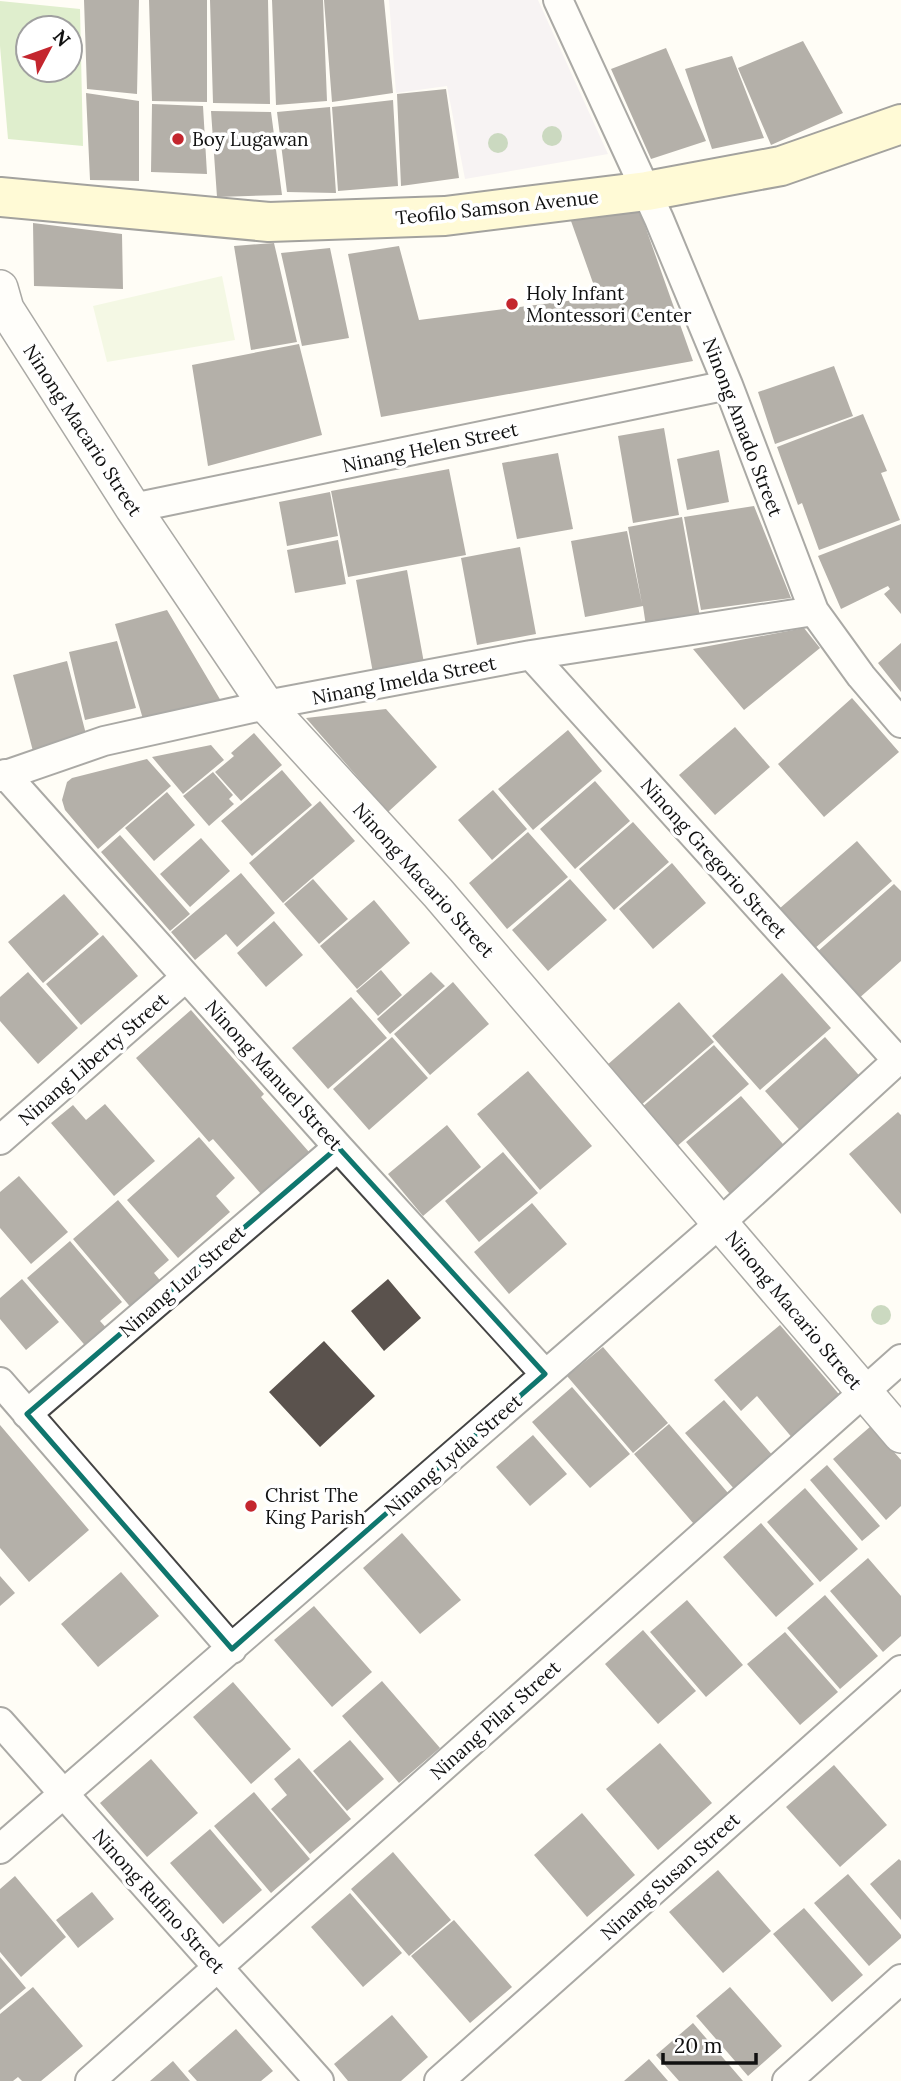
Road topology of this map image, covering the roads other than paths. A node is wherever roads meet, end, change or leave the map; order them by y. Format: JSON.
{"nodes":[{"id":1,"x":558,"y":0,"type":"edge"},
{"id":2,"x":901,"y":124,"type":"edge"},
{"id":3,"x":647,"y":191,"type":"junction"},
{"id":4,"x":0,"y":197,"type":"edge"},
{"id":5,"x":0,"y":288,"type":"edge"},
{"id":6,"x":728,"y":385,"type":"junction"},
{"id":7,"x":132,"y":509,"type":"junction"},
{"id":8,"x":814,"y":611,"type":"junction"},
{"id":9,"x":531,"y":655,"type":"junction"},
{"id":10,"x":265,"y":705,"type":"junction"},
{"id":11,"x":901,"y":723,"type":"edge"},
{"id":12,"x":3,"y":776,"type":"edge"},
{"id":13,"x":186,"y":977,"type":"junction"},
{"id":14,"x":899,"y":1058,"type":"edge"},
{"id":15,"x":0,"y":1140,"type":"edge"},
{"id":16,"x":338,"y":1147,"type":"junction"},
{"id":17,"x":720,"y":1223,"type":"junction"},
{"id":18,"x":901,"y":1359,"type":"edge"},
{"id":19,"x":545,"y":1374,"type":"junction"},
{"id":20,"x":0,"y":1382,"type":"edge"},
{"id":21,"x":863,"y":1393,"type":"junction"},
{"id":22,"x":27,"y":1414,"type":"junction"},
{"id":23,"x":901,"y":1435,"type":"edge"},
{"id":24,"x":232,"y":1649,"type":"junction"},
{"id":25,"x":901,"y":1670,"type":"edge"},
{"id":26,"x":0,"y":1721,"type":"edge"},
{"id":27,"x":63,"y":1794,"type":"junction"},
{"id":28,"x":0,"y":1849,"type":"edge"},
{"id":29,"x":219,"y":1967,"type":"junction"},
{"id":30,"x":901,"y":1979,"type":"edge"},
{"id":31,"x":90,"y":2081,"type":"edge"},
{"id":32,"x":319,"y":2081,"type":"edge"},
{"id":33,"x":439,"y":2081,"type":"edge"},
{"id":34,"x":787,"y":2081,"type":"edge"}],
"edges":[{"from":1,"to":3,"type":"street","name":"Ninong Amado Street"},
{"from":2,"to":3,"type":"main road","name":"Teofilo Samson Avenue"},
{"from":3,"to":4,"type":"main road","name":"Teofilo Samson Avenue"},
{"from":3,"to":6,"type":"street","name":"Ninong Amado Street"},
{"from":5,"to":7,"type":"street","name":"Ninong Macario Street"},
{"from":6,"to":7,"type":"street","name":"Ninang Helen Street"},
{"from":6,"to":8,"type":"street","name":"Ninong Amado Street"},
{"from":7,"to":10,"type":"street","name":"Ninong Macario Street"},
{"from":8,"to":9,"type":"street","name":"Ninang Imelda Street"},
{"from":8,"to":11,"type":"street","name":"Ninong Amado Street"},
{"from":9,"to":10,"type":"street","name":"Ninang Imelda Street"},
{"from":9,"to":14,"type":"street","name":"Ninong Gregorio Street"},
{"from":10,"to":12,"type":"street","name":"Ninang Imelda Street"},
{"from":10,"to":17,"type":"street","name":"Ninong Macario Street"},
{"from":12,"to":13,"type":"street","name":"Ninong Manuel Street"},
{"from":13,"to":15,"type":"street","name":"Ninang Liberty Street"},
{"from":13,"to":16,"type":"street","name":"Ninong Manuel Street"},
{"from":14,"to":17,"type":"street","name":"Ninang Lydia Street"},
{"from":16,"to":19,"type":"street","name":"Ninong Manuel Street"},
{"from":16,"to":22,"type":"street","name":"Ninang Luz Street"},
{"from":17,"to":19,"type":"street","name":"Ninang Lydia Street"},
{"from":17,"to":21,"type":"street","name":"Ninong Macario Street"},
{"from":18,"to":21,"type":"street","name":"Ninang Pilar Street"},
{"from":19,"to":24,"type":"street","name":"Ninang Lydia Street"},
{"from":20,"to":22,"type":"street"},
{"from":21,"to":23,"type":"street","name":"Ninong Macario Street"},
{"from":21,"to":29,"type":"street","name":"Ninang Pilar Street"},
{"from":22,"to":24,"type":"street"},
{"from":24,"to":27,"type":"street","name":"Ninang Lydia Street"},
{"from":25,"to":33,"type":"street","name":"Ninang Susan Street"},
{"from":26,"to":27,"type":"street","name":"Ninong Rufino Street"},
{"from":27,"to":28,"type":"street","name":"Ninang Lydia Street"},
{"from":27,"to":29,"type":"street","name":"Ninong Rufino Street"},
{"from":29,"to":31,"type":"street","name":"Ninang Pilar Street"},
{"from":29,"to":32,"type":"street","name":"Ninong Rufino Street"},
{"from":30,"to":34,"type":"street"}]}
